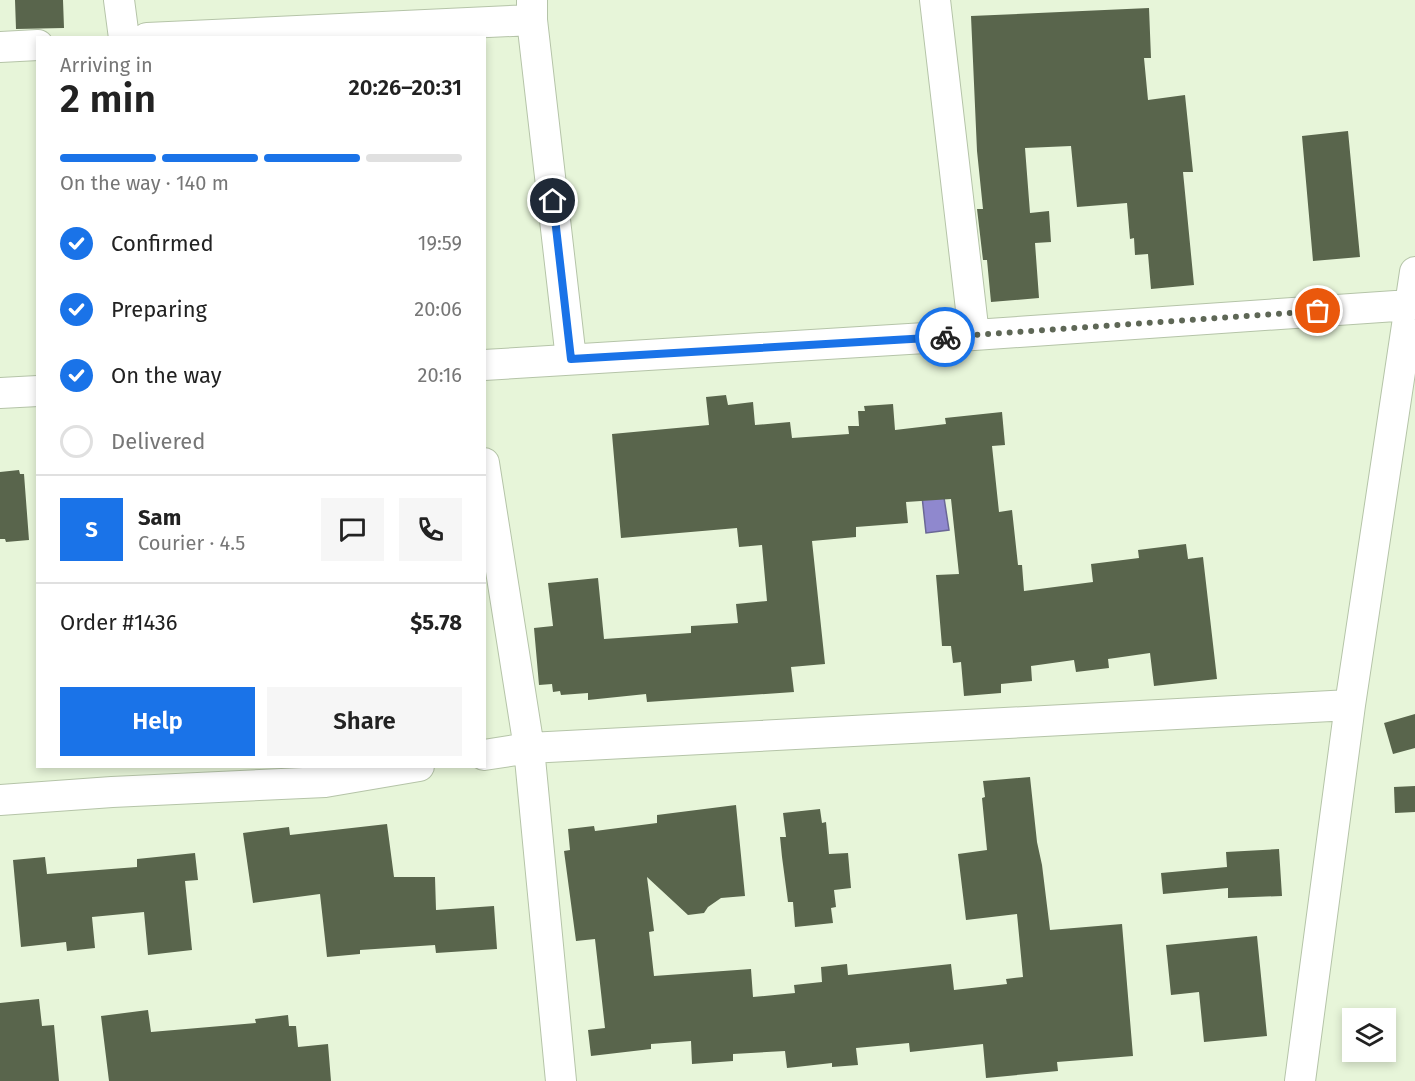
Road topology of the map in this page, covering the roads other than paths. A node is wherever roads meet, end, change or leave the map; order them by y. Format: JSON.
{"nodes":[{"id":1,"x":119,"y":0,"type":"edge"},
{"id":2,"x":935,"y":0,"type":"edge"},
{"id":3,"x":532,"y":10,"type":"edge"},
{"id":4,"x":124,"y":36,"type":"edge"},
{"id":5,"x":174,"y":36,"type":"edge"},
{"id":6,"x":36,"y":45,"type":"edge"},
{"id":7,"x":0,"y":47,"type":"edge"},
{"id":8,"x":1415,"y":272,"type":"edge"},
{"id":9,"x":1410,"y":305,"type":"junction"},
{"id":10,"x":974,"y":335,"type":"junction"},
{"id":11,"x":571,"y":359,"type":"junction"},
{"id":12,"x":486,"y":365,"type":"edge"},
{"id":13,"x":36,"y":391,"type":"edge"},
{"id":14,"x":0,"y":393,"type":"edge"},
{"id":15,"x":486,"y":475,"type":"edge"},
{"id":16,"x":1350,"y":705,"type":"junction"},
{"id":17,"x":530,"y":748,"type":"junction"},
{"id":18,"x":486,"y":755,"type":"edge"},
{"id":19,"x":407,"y":768,"type":"edge"},
{"id":20,"x":0,"y":800,"type":"edge"},
{"id":21,"x":561,"y":1081,"type":"edge"},
{"id":22,"x":1294,"y":1081,"type":"edge"},
{"id":23,"x":1300,"y":1081,"type":"edge"}],
"edges":[{"from":1,"to":4,"type":"street"},
{"from":2,"to":10,"type":"street"},
{"from":3,"to":5,"type":"street"},
{"from":3,"to":11,"type":"street"},
{"from":6,"to":7,"type":"street"},
{"from":8,"to":9,"type":"street"},
{"from":9,"to":10,"type":"street"},
{"from":9,"to":16,"type":"street"},
{"from":10,"to":11,"type":"street"},
{"from":11,"to":12,"type":"street"},
{"from":13,"to":14,"type":"street"},
{"from":15,"to":17,"type":"street"},
{"from":16,"to":17,"type":"street"},
{"from":16,"to":23,"type":"street"},
{"from":17,"to":18,"type":"street"},
{"from":17,"to":21,"type":"street"},
{"from":19,"to":20,"type":"street"},
{"from":22,"to":23,"type":"street"}]}
